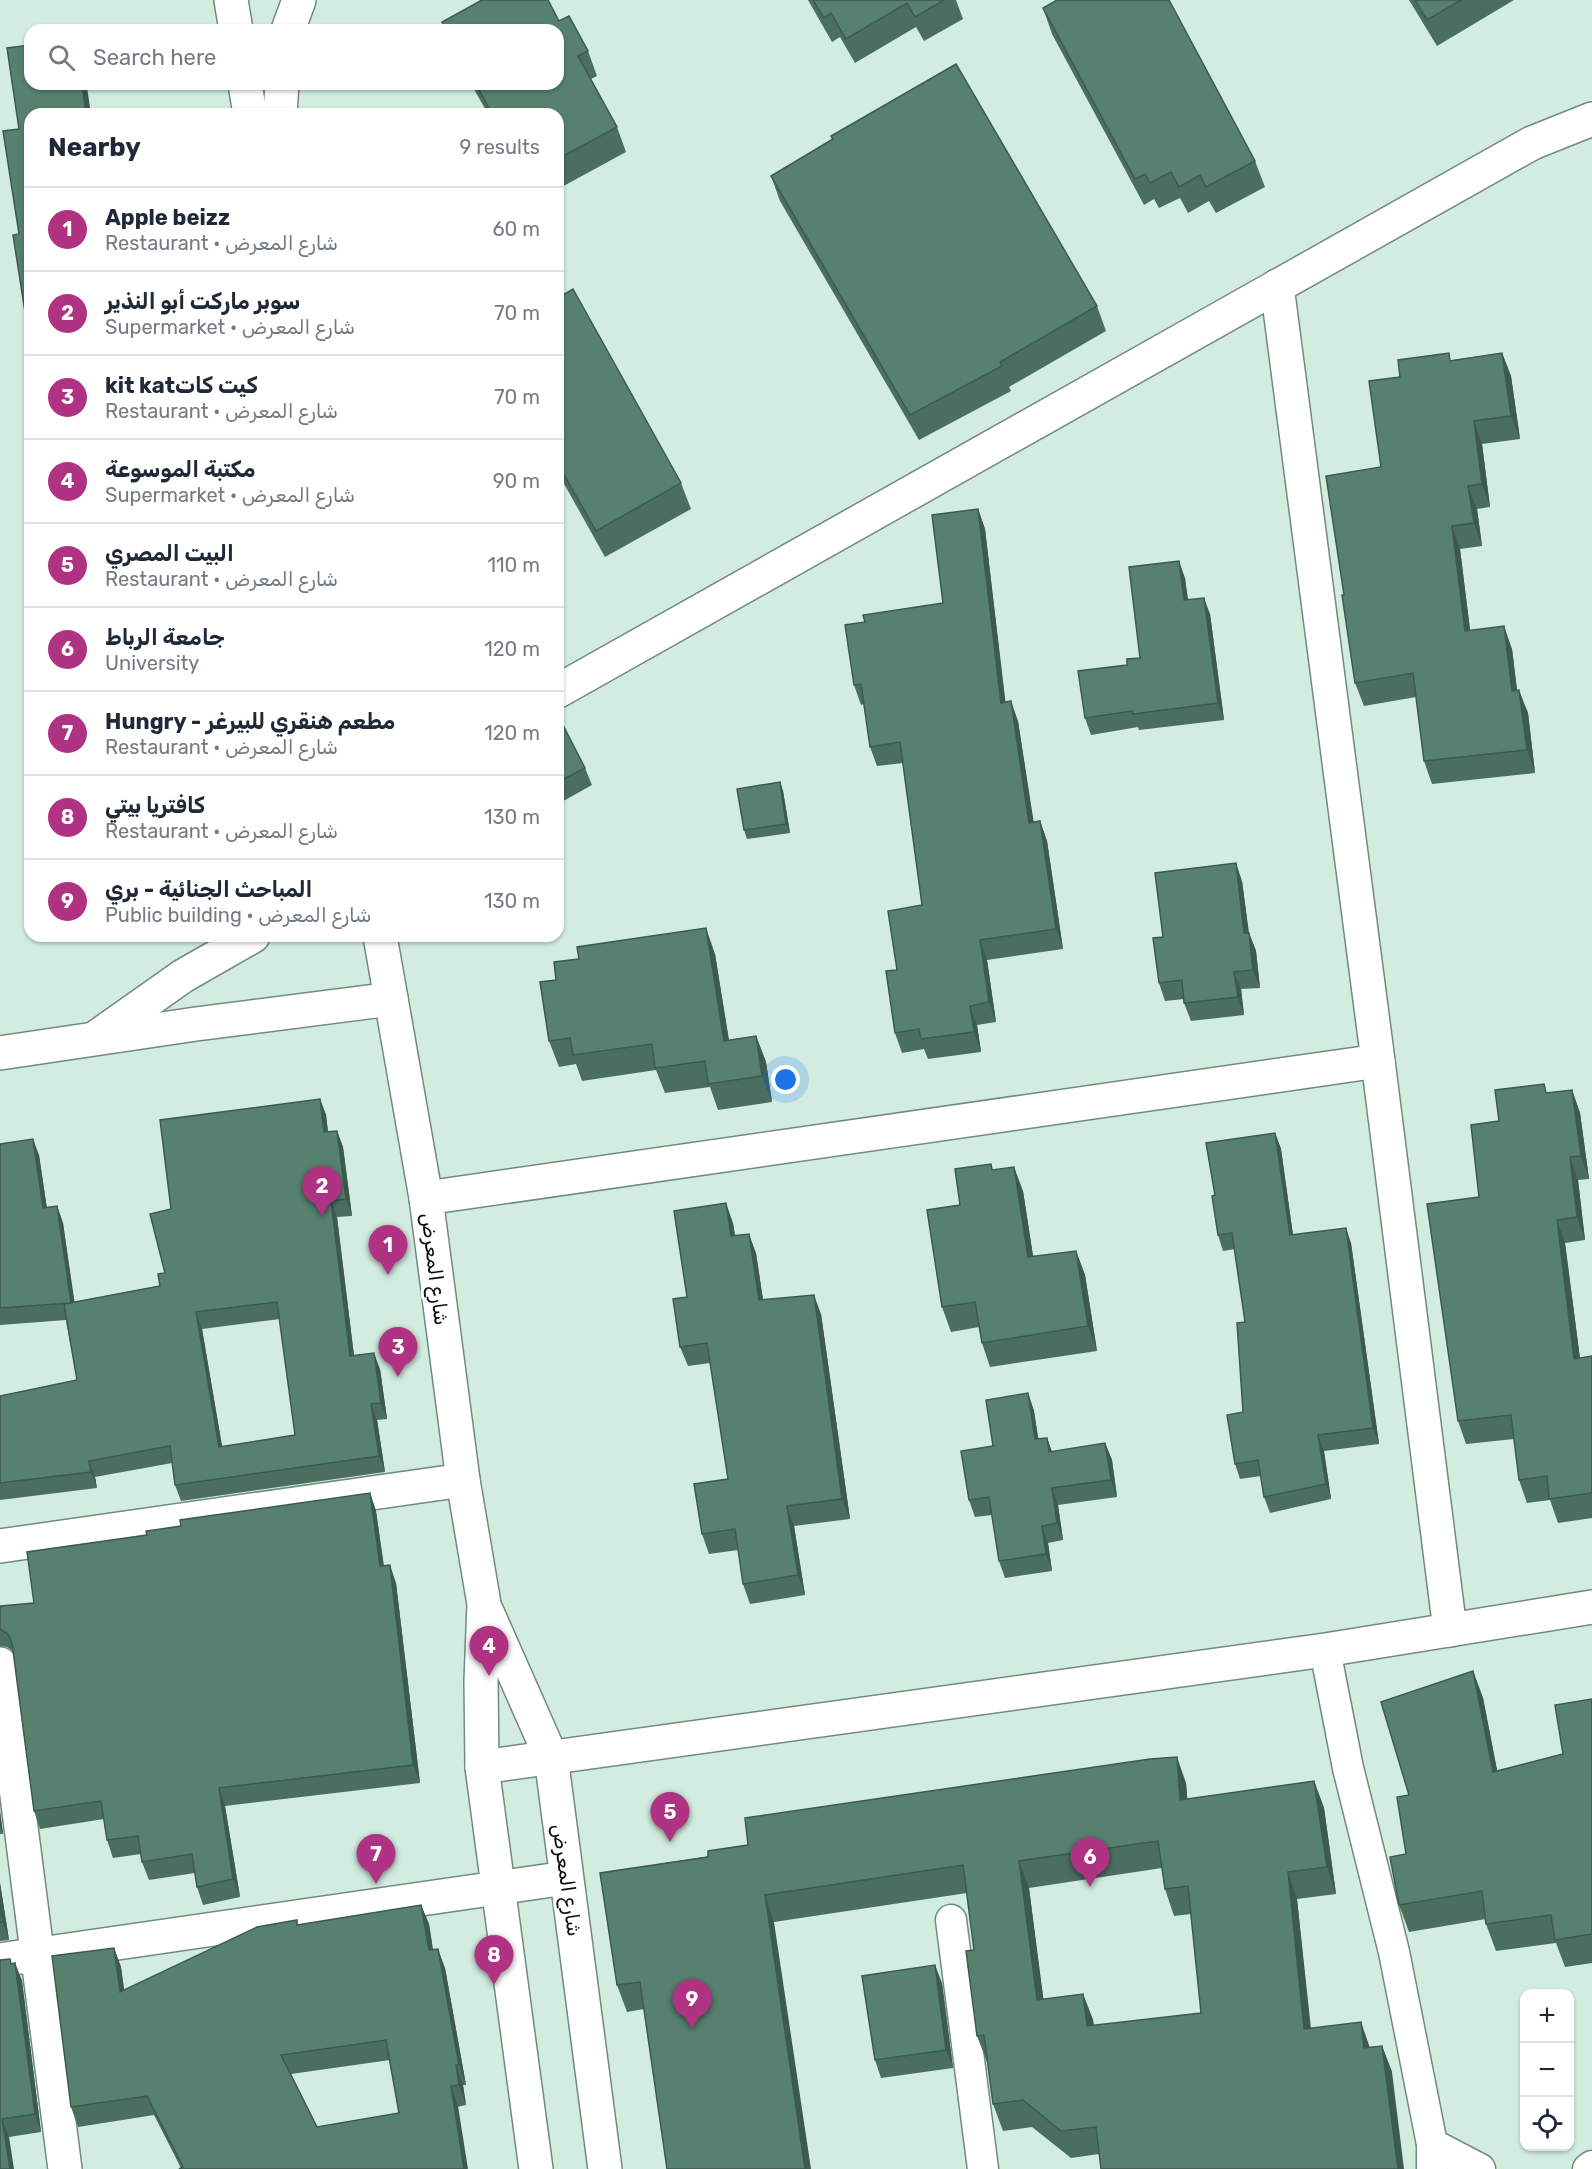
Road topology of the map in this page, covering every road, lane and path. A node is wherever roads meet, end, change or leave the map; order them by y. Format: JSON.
{"nodes":[{"id":1,"x":231,"y":0,"type":"edge"},
{"id":2,"x":299,"y":0,"type":"edge"},
{"id":3,"x":235,"y":24,"type":"edge"},
{"id":4,"x":290,"y":24,"type":"edge"},
{"id":5,"x":246,"y":90,"type":"edge"},
{"id":6,"x":282,"y":90,"type":"edge"},
{"id":7,"x":249,"y":108,"type":"edge"},
{"id":8,"x":280,"y":108,"type":"edge"},
{"id":9,"x":1592,"y":119,"type":"edge"},
{"id":10,"x":1277,"y":286,"type":"junction"},
{"id":11,"x":564,"y":689,"type":"edge"},
{"id":12,"x":242,"y":942,"type":"edge"},
{"id":13,"x":381,"y":942,"type":"edge"},
{"id":14,"x":392,"y":999,"type":"junction"},
{"id":15,"x":91,"y":1040,"type":"junction"},
{"id":16,"x":0,"y":1053,"type":"edge"},
{"id":17,"x":1378,"y":1061,"type":"junction"},
{"id":18,"x":426,"y":1198,"type":"junction"},
{"id":19,"x":463,"y":1480,"type":"junction"},
{"id":20,"x":0,"y":1546,"type":"edge"},
{"id":21,"x":484,"y":1604,"type":"junction"},
{"id":22,"x":1592,"y":1608,"type":"edge"},
{"id":23,"x":1450,"y":1630,"type":"junction"},
{"id":24,"x":1325,"y":1650,"type":"junction"},
{"id":25,"x":0,"y":1664,"type":"edge"},
{"id":26,"x":550,"y":1757,"type":"junction"},
{"id":27,"x":482,"y":1767,"type":"junction"},
{"id":28,"x":566,"y":1878,"type":"junction"},
{"id":29,"x":498,"y":1888,"type":"junction"},
{"id":30,"x":951,"y":1920,"type":"dead end"},
{"id":31,"x":38,"y":1955,"type":"junction"},
{"id":32,"x":0,"y":1960,"type":"edge"},
{"id":33,"x":1432,"y":2157,"type":"edge"},
{"id":34,"x":1592,"y":2166,"type":"edge"},
{"id":35,"x":65,"y":2169,"type":"edge"},
{"id":36,"x":536,"y":2169,"type":"edge"},
{"id":37,"x":604,"y":2169,"type":"edge"},
{"id":38,"x":983,"y":2169,"type":"edge"},
{"id":39,"x":1480,"y":2169,"type":"edge"},
{"id":40,"x":1588,"y":2169,"type":"edge"}],
"edges":[{"from":1,"to":3,"type":"street"},
{"from":2,"to":4,"type":"street"},
{"from":5,"to":7,"type":"street"},
{"from":6,"to":8,"type":"street"},
{"from":9,"to":10,"type":"street"},
{"from":10,"to":11,"type":"street"},
{"from":10,"to":17,"type":"street"},
{"from":12,"to":15,"type":"street"},
{"from":13,"to":14,"type":"street","name":"شارع المعرض"},
{"from":14,"to":15,"type":"street"},
{"from":14,"to":18,"type":"street","name":"شارع المعرض"},
{"from":15,"to":16,"type":"street"},
{"from":17,"to":18,"type":"street"},
{"from":17,"to":23,"type":"street"},
{"from":18,"to":19,"type":"street","name":"شارع المعرض"},
{"from":19,"to":20,"type":"street"},
{"from":19,"to":21,"type":"street","name":"شارع المعرض"},
{"from":21,"to":26,"type":"street","name":"شارع المعرض"},
{"from":21,"to":27,"type":"street","name":"شارع المعرض"},
{"from":22,"to":23,"type":"street"},
{"from":23,"to":24,"type":"street"},
{"from":24,"to":26,"type":"street"},
{"from":24,"to":33,"type":"lane"},
{"from":25,"to":31,"type":"street"},
{"from":26,"to":27,"type":"street"},
{"from":26,"to":28,"type":"street","name":"شارع المعرض"},
{"from":27,"to":29,"type":"street","name":"شارع المعرض"},
{"from":28,"to":29,"type":"street"},
{"from":28,"to":37,"type":"street","name":"شارع المعرض"},
{"from":29,"to":31,"type":"street"},
{"from":29,"to":36,"type":"street","name":"شارع المعرض"},
{"from":30,"to":38,"type":"lane"},
{"from":31,"to":32,"type":"street"},
{"from":31,"to":35,"type":"street"},
{"from":33,"to":39,"type":"lane"},
{"from":34,"to":40,"type":"lane"}]}
